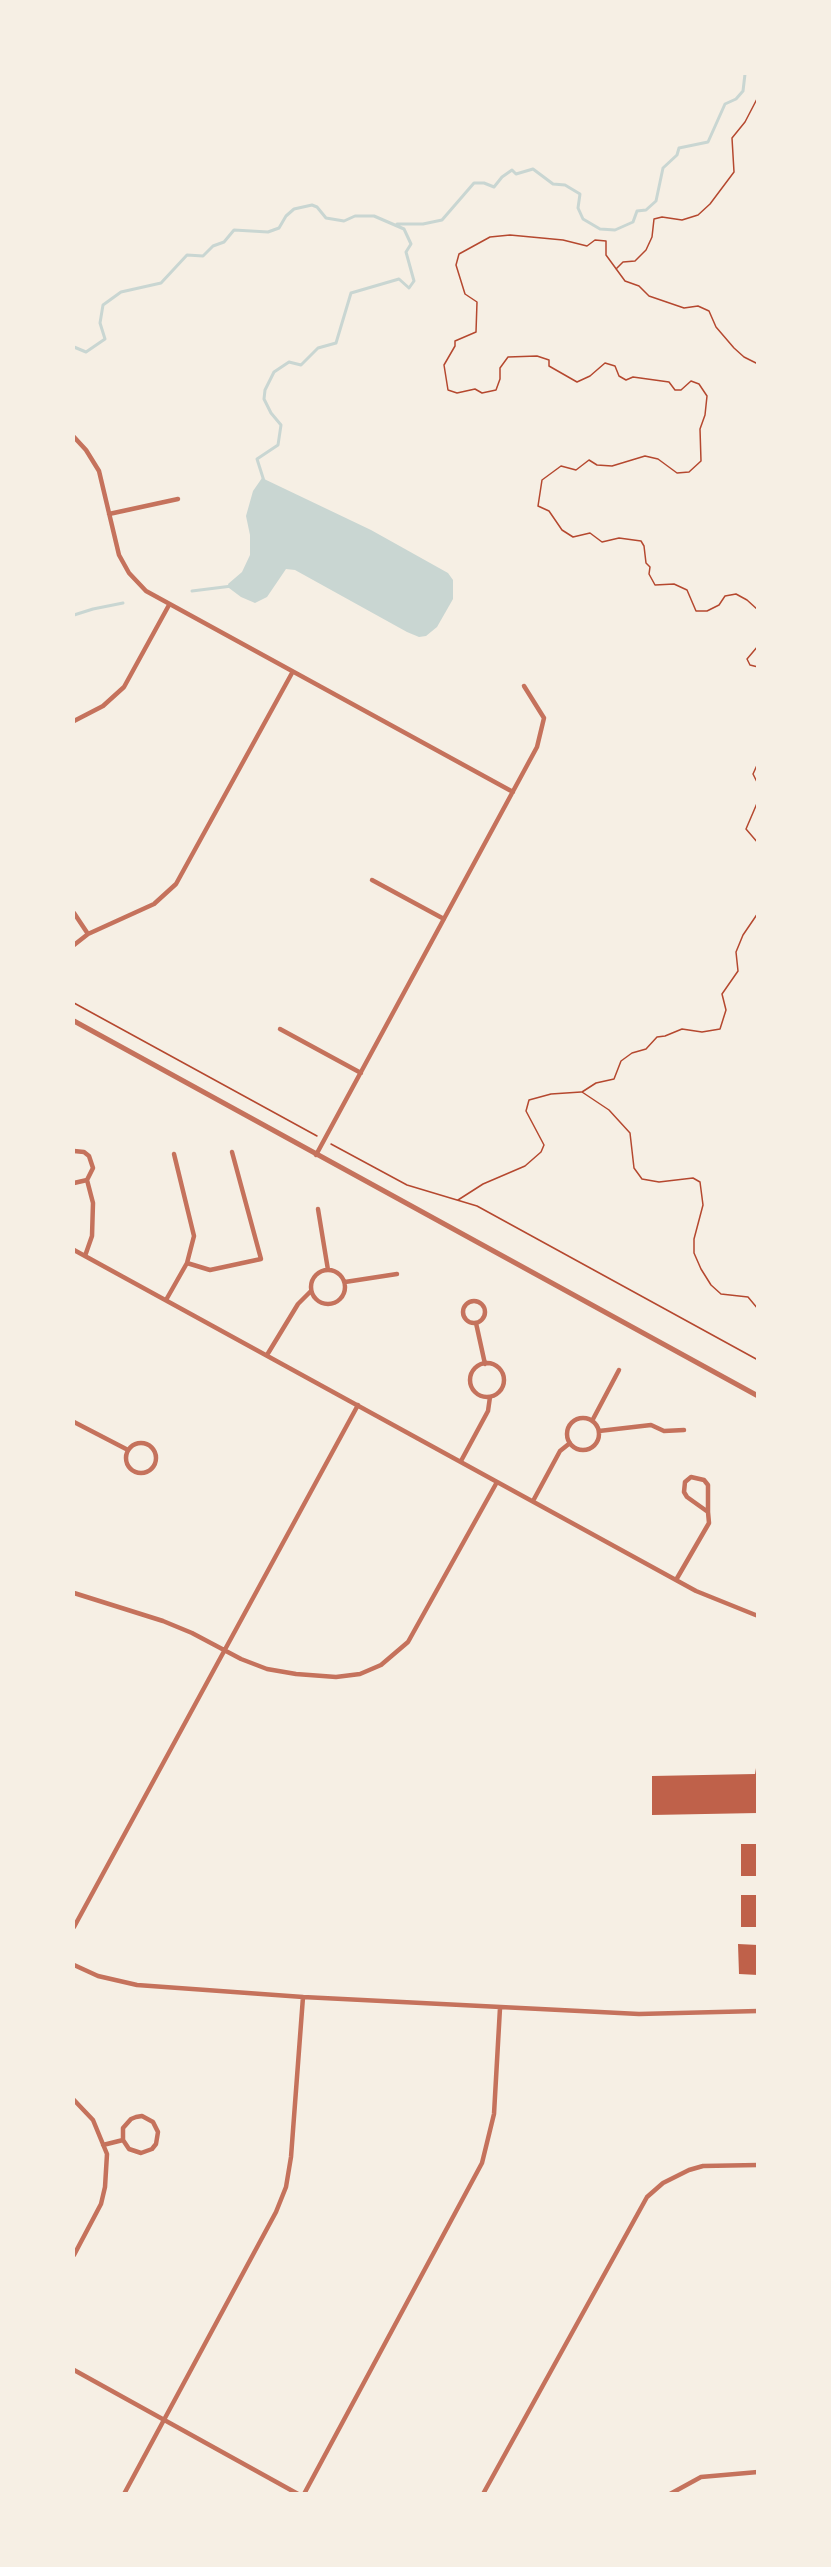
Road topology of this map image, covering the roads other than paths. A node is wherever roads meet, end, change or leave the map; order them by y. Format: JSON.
{"nodes":[{"id":1,"x":74,"y":437,"type":"edge"},
{"id":2,"x":178,"y":499,"type":"dead end"},
{"id":3,"x":109,"y":514,"type":"junction"},
{"id":4,"x":170,"y":605,"type":"junction"},
{"id":5,"x":292,"y":673,"type":"junction"},
{"id":6,"x":524,"y":686,"type":"dead end"},
{"id":7,"x":74,"y":721,"type":"edge"},
{"id":8,"x":513,"y":792,"type":"junction"},
{"id":9,"x":372,"y":880,"type":"dead end"},
{"id":10,"x":74,"y":913,"type":"edge"},
{"id":11,"x":444,"y":920,"type":"junction"},
{"id":12,"x":88,"y":934,"type":"junction"},
{"id":13,"x":74,"y":945,"type":"edge"},
{"id":14,"x":74,"y":1021,"type":"edge"},
{"id":15,"x":280,"y":1029,"type":"dead end"},
{"id":16,"x":361,"y":1073,"type":"junction"},
{"id":17,"x":74,"y":1151,"type":"edge"},
{"id":18,"x":232,"y":1152,"type":"dead end"},
{"id":19,"x":174,"y":1154,"type":"dead end"},
{"id":20,"x":316,"y":1155,"type":"junction"},
{"id":21,"x":87,"y":1180,"type":"junction"},
{"id":22,"x":74,"y":1183,"type":"edge"},
{"id":23,"x":318,"y":1209,"type":"dead end"},
{"id":24,"x":74,"y":1250,"type":"edge"},
{"id":25,"x":85,"y":1256,"type":"junction"},
{"id":26,"x":188,"y":1263,"type":"junction"},
{"id":27,"x":328,"y":1270,"type":"junction"},
{"id":28,"x":397,"y":1274,"type":"dead end"},
{"id":29,"x":345,"y":1282,"type":"junction"},
{"id":30,"x":311,"y":1291,"type":"junction"},
{"id":31,"x":166,"y":1300,"type":"junction"},
{"id":32,"x":476,"y":1323,"type":"junction"},
{"id":33,"x":267,"y":1355,"type":"junction"},
{"id":34,"x":484,"y":1364,"type":"junction"},
{"id":35,"x":619,"y":1370,"type":"dead end"},
{"id":36,"x":758,"y":1396,"type":"edge"},
{"id":37,"x":490,"y":1397,"type":"junction"},
{"id":38,"x":358,"y":1405,"type":"junction"},
{"id":39,"x":592,"y":1421,"type":"junction"},
{"id":40,"x":74,"y":1422,"type":"edge"},
{"id":41,"x":684,"y":1430,"type":"dead end"},
{"id":42,"x":599,"y":1431,"type":"junction"},
{"id":43,"x":570,"y":1443,"type":"junction"},
{"id":44,"x":128,"y":1450,"type":"junction"},
{"id":45,"x":461,"y":1461,"type":"junction"},
{"id":46,"x":496,"y":1482,"type":"junction"},
{"id":47,"x":533,"y":1501,"type":"junction"},
{"id":48,"x":708,"y":1512,"type":"junction"},
{"id":49,"x":676,"y":1580,"type":"junction"},
{"id":50,"x":74,"y":1593,"type":"edge"},
{"id":51,"x":758,"y":1616,"type":"edge"},
{"id":52,"x":224,"y":1650,"type":"junction"},
{"id":53,"x":74,"y":1927,"type":"edge"},
{"id":54,"x":74,"y":1965,"type":"edge"},
{"id":55,"x":303,"y":1997,"type":"junction"},
{"id":56,"x":500,"y":2008,"type":"junction"},
{"id":57,"x":758,"y":2011,"type":"edge"},
{"id":58,"x":74,"y":2100,"type":"edge"},
{"id":59,"x":123,"y":2139,"type":"junction"},
{"id":60,"x":103,"y":2145,"type":"junction"},
{"id":61,"x":758,"y":2165,"type":"edge"},
{"id":62,"x":74,"y":2255,"type":"edge"},
{"id":63,"x":74,"y":2370,"type":"edge"},
{"id":64,"x":164,"y":2420,"type":"junction"},
{"id":65,"x":758,"y":2472,"type":"edge"},
{"id":66,"x":124,"y":2493,"type":"edge"},
{"id":67,"x":298,"y":2493,"type":"edge"},
{"id":68,"x":304,"y":2493,"type":"edge"},
{"id":69,"x":483,"y":2493,"type":"edge"},
{"id":70,"x":670,"y":2493,"type":"edge"}],
"edges":[{"from":1,"to":3,"type":"street"},
{"from":2,"to":3,"type":"street"},
{"from":3,"to":4,"type":"street"},
{"from":4,"to":5,"type":"street"},
{"from":4,"to":7,"type":"street"},
{"from":5,"to":8,"type":"street"},
{"from":5,"to":12,"type":"street"},
{"from":6,"to":8,"type":"street"},
{"from":8,"to":11,"type":"street"},
{"from":9,"to":11,"type":"street"},
{"from":10,"to":12,"type":"street"},
{"from":11,"to":16,"type":"street"},
{"from":12,"to":13,"type":"street"},
{"from":14,"to":20,"type":"street"},
{"from":15,"to":16,"type":"street"},
{"from":16,"to":20,"type":"street"},
{"from":17,"to":21,"type":"street"},
{"from":18,"to":26,"type":"street"},
{"from":19,"to":26,"type":"street"},
{"from":20,"to":36,"type":"street"},
{"from":21,"to":22,"type":"street"},
{"from":21,"to":25,"type":"street"},
{"from":23,"to":27,"type":"street"},
{"from":24,"to":25,"type":"street"},
{"from":25,"to":31,"type":"street"},
{"from":26,"to":31,"type":"street"},
{"from":27,"to":29,"type":"street"},
{"from":27,"to":30,"type":"street"},
{"from":28,"to":29,"type":"street"},
{"from":29,"to":30,"type":"street"},
{"from":30,"to":33,"type":"street"},
{"from":31,"to":33,"type":"street"},
{"from":32,"to":32,"type":"street"},
{"from":32,"to":34,"type":"street"},
{"from":33,"to":38,"type":"street"},
{"from":34,"to":37,"type":"street"},
{"from":34,"to":37,"type":"street"},
{"from":35,"to":39,"type":"street"},
{"from":37,"to":45,"type":"street"},
{"from":38,"to":45,"type":"street"},
{"from":38,"to":52,"type":"street"},
{"from":39,"to":42,"type":"street"},
{"from":39,"to":43,"type":"street"},
{"from":40,"to":44,"type":"street"},
{"from":41,"to":42,"type":"street"},
{"from":42,"to":43,"type":"street"},
{"from":43,"to":47,"type":"street"},
{"from":44,"to":44,"type":"street"},
{"from":45,"to":46,"type":"street"},
{"from":46,"to":47,"type":"street"},
{"from":46,"to":52,"type":"street"},
{"from":47,"to":49,"type":"street"},
{"from":48,"to":48,"type":"street"},
{"from":48,"to":49,"type":"street"},
{"from":49,"to":51,"type":"street"},
{"from":50,"to":52,"type":"street"},
{"from":52,"to":53,"type":"street"},
{"from":54,"to":55,"type":"street"},
{"from":55,"to":56,"type":"street"},
{"from":55,"to":64,"type":"street"},
{"from":56,"to":57,"type":"street"},
{"from":56,"to":68,"type":"street"},
{"from":58,"to":60,"type":"street"},
{"from":59,"to":59,"type":"street"},
{"from":59,"to":60,"type":"street"},
{"from":60,"to":62,"type":"street"},
{"from":61,"to":69,"type":"street"},
{"from":63,"to":64,"type":"street"},
{"from":64,"to":66,"type":"street"},
{"from":64,"to":67,"type":"street"},
{"from":65,"to":70,"type":"street"}]}
